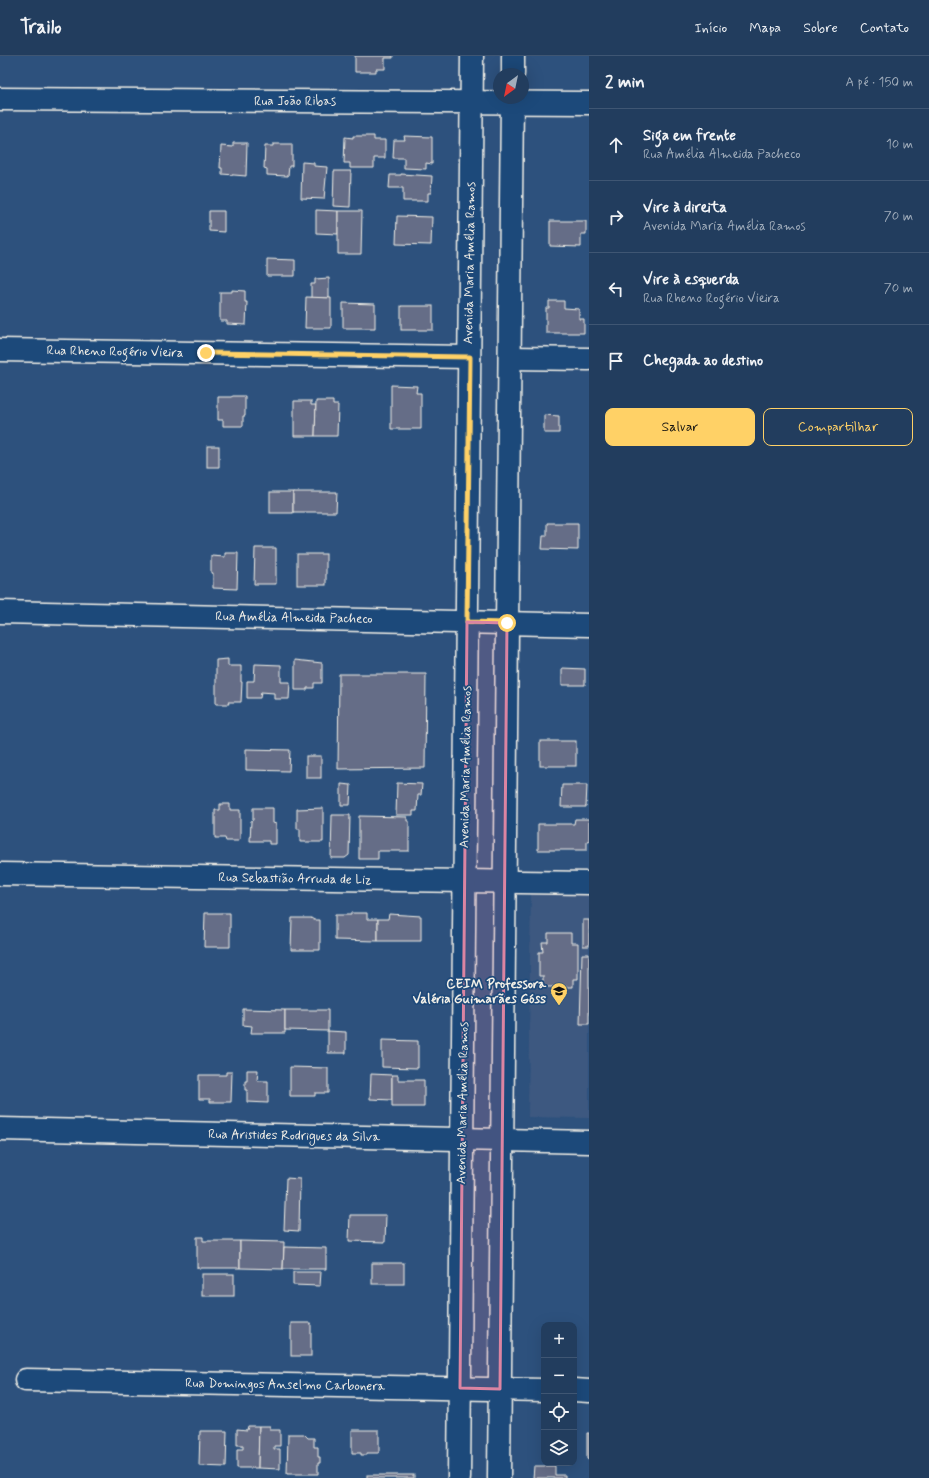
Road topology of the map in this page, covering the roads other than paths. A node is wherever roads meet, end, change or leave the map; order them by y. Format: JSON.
{"nodes":[{"id":1,"x":472,"y":56,"type":"edge"},
{"id":2,"x":513,"y":56,"type":"edge"},
{"id":3,"x":513,"y":68,"type":"edge"},
{"id":4,"x":0,"y":99,"type":"edge"},
{"id":5,"x":493,"y":101,"type":"edge"},
{"id":6,"x":529,"y":101,"type":"edge"},
{"id":7,"x":472,"y":102,"type":"junction"},
{"id":8,"x":589,"y":103,"type":"edge"},
{"id":9,"x":512,"y":104,"type":"edge"},
{"id":10,"x":0,"y":350,"type":"edge"},
{"id":11,"x":470,"y":357,"type":"junction"},
{"id":12,"x":510,"y":358,"type":"junction"},
{"id":13,"x":589,"y":359,"type":"edge"},
{"id":14,"x":0,"y":612,"type":"edge"},
{"id":15,"x":467,"y":622,"type":"junction"},
{"id":16,"x":507,"y":623,"type":"junction"},
{"id":17,"x":589,"y":625,"type":"edge"},
{"id":18,"x":0,"y":874,"type":"edge"},
{"id":19,"x":464,"y":881,"type":"junction"},
{"id":20,"x":505,"y":882,"type":"junction"},
{"id":21,"x":589,"y":883,"type":"edge"},
{"id":22,"x":0,"y":1129,"type":"edge"},
{"id":23,"x":462,"y":1139,"type":"junction"},
{"id":24,"x":502,"y":1140,"type":"junction"},
{"id":25,"x":589,"y":1142,"type":"edge"},
{"id":26,"x":26,"y":1380,"type":"dead end"},
{"id":27,"x":460,"y":1388,"type":"junction"},
{"id":28,"x":500,"y":1389,"type":"junction"},
{"id":29,"x":541,"y":1390,"type":"edge"},
{"id":30,"x":577,"y":1390,"type":"edge"},
{"id":31,"x":589,"y":1390,"type":"edge"},
{"id":32,"x":459,"y":1478,"type":"edge"},
{"id":33,"x":499,"y":1478,"type":"edge"}],
"edges":[{"from":1,"to":7,"type":"street","name":"Avenida Maria Amélia Ramos"},
{"from":2,"to":3,"type":"street"},
{"from":4,"to":7,"type":"street","name":"Rua João Ribas"},
{"from":5,"to":7,"type":"street","name":"Rua João Ribas"},
{"from":6,"to":8,"type":"street","name":"Rua João Ribas"},
{"from":7,"to":11,"type":"street","name":"Avenida Maria Amélia Ramos"},
{"from":9,"to":12,"type":"street"},
{"from":10,"to":11,"type":"street","name":"Rua Rheno Rogério Vieira"},
{"from":11,"to":15,"type":"street","name":"Avenida Maria Amélia Ramos"},
{"from":12,"to":13,"type":"street"},
{"from":12,"to":16,"type":"street"},
{"from":14,"to":15,"type":"street","name":"Rua Amélia Almeida Pacheco"},
{"from":15,"to":16,"type":"street","name":"Rua Amélia Almeida Pacheco"},
{"from":15,"to":19,"type":"street","name":"Avenida Maria Amélia Ramos"},
{"from":16,"to":17,"type":"street","name":"Rua Amélia Almeida Pacheco"},
{"from":16,"to":20,"type":"street"},
{"from":18,"to":19,"type":"street","name":"Rua Sebastião Arruda de Liz"},
{"from":19,"to":20,"type":"street","name":"Rua Sebastião Arruda de Liz"},
{"from":19,"to":23,"type":"street","name":"Avenida Maria Amélia Ramos"},
{"from":20,"to":21,"type":"street","name":"Rua Sebastião Arruda de Liz"},
{"from":20,"to":24,"type":"street"},
{"from":22,"to":23,"type":"street","name":"Rua Aristides Rodrigues da Silva"},
{"from":23,"to":24,"type":"street","name":"Rua Aristides Rodrigues da Silva"},
{"from":23,"to":27,"type":"street","name":"Avenida Maria Amélia Ramos"},
{"from":24,"to":25,"type":"street","name":"Rua Aristides Rodrigues da Silva"},
{"from":24,"to":28,"type":"street"},
{"from":26,"to":27,"type":"street","name":"Rua Domingos Anselmo Carbonera"},
{"from":27,"to":28,"type":"street","name":"Rua Domingos Anselmo Carbonera"},
{"from":27,"to":32,"type":"street","name":"Avenida Maria Amélia Ramos"},
{"from":28,"to":29,"type":"street","name":"Rua Domingos Anselmo Carbonera"},
{"from":28,"to":33,"type":"street"},
{"from":30,"to":31,"type":"street"}]}
